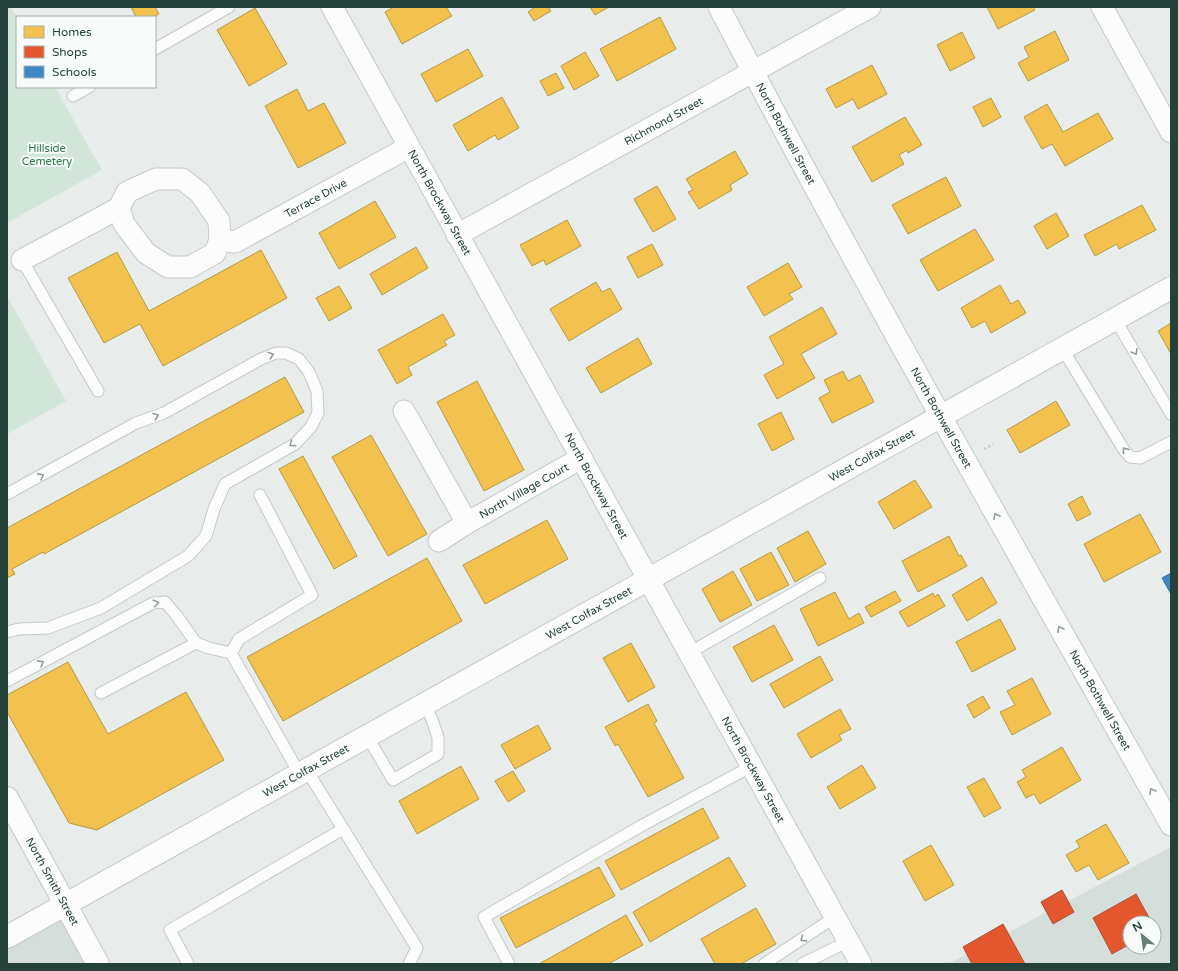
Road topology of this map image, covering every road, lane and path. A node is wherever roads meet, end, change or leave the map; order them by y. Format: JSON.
{"nodes":[{"id":1,"x":229,"y":7,"type":"edge"},
{"id":2,"x":332,"y":7,"type":"edge"},
{"id":3,"x":719,"y":7,"type":"edge"},
{"id":4,"x":870,"y":7,"type":"edge"},
{"id":5,"x":1102,"y":7,"type":"edge"},
{"id":6,"x":156,"y":48,"type":"edge"},
{"id":7,"x":752,"y":72,"type":"junction"},
{"id":8,"x":87,"y":88,"type":"edge"},
{"id":9,"x":73,"y":96,"type":"dead end"},
{"id":10,"x":1171,"y":132,"type":"edge"},
{"id":11,"x":409,"y":147,"type":"junction"},
{"id":12,"x":119,"y":208,"type":"junction"},
{"id":13,"x":457,"y":235,"type":"junction"},
{"id":14,"x":220,"y":240,"type":"junction"},
{"id":15,"x":22,"y":260,"type":"joint"},
{"id":16,"x":1171,"y":288,"type":"edge"},
{"id":17,"x":1115,"y":319,"type":"junction"},
{"id":18,"x":1062,"y":348,"type":"junction"},
{"id":19,"x":98,"y":391,"type":"dead end"},
{"id":20,"x":404,"y":411,"type":"dead end"},
{"id":21,"x":1171,"y":414,"type":"edge"},
{"id":22,"x":940,"y":416,"type":"junction"},
{"id":23,"x":1171,"y":442,"type":"edge"},
{"id":24,"x":994,"y":444,"type":"dead end"},
{"id":25,"x":979,"y":452,"type":"dead end"},
{"id":26,"x":581,"y":458,"type":"junction"},
{"id":27,"x":7,"y":494,"type":"edge"},
{"id":28,"x":260,"y":495,"type":"dead end"},
{"id":29,"x":467,"y":524,"type":"junction"},
{"id":30,"x":439,"y":541,"type":"dead end"},
{"id":31,"x":820,"y":578,"type":"dead end"},
{"id":32,"x":648,"y":579,"type":"junction"},
{"id":33,"x":7,"y":632,"type":"edge"},
{"id":34,"x":196,"y":643,"type":"junction"},
{"id":35,"x":231,"y":653,"type":"junction"},
{"id":36,"x":689,"y":654,"type":"junction"},
{"id":37,"x":7,"y":682,"type":"edge"},
{"id":38,"x":101,"y":693,"type":"dead end"},
{"id":39,"x":426,"y":703,"type":"junction"},
{"id":40,"x":367,"y":736,"type":"junction"},
{"id":41,"x":752,"y":766,"type":"junction"},
{"id":42,"x":303,"y":771,"type":"junction"},
{"id":43,"x":7,"y":798,"type":"edge"},
{"id":44,"x":1171,"y":825,"type":"edge"},
{"id":45,"x":343,"y":829,"type":"junction"},
{"id":46,"x":66,"y":905,"type":"junction"},
{"id":47,"x":836,"y":918,"type":"junction"},
{"id":48,"x":7,"y":937,"type":"edge"},
{"id":49,"x":849,"y":941,"type":"junction"},
{"id":50,"x":98,"y":964,"type":"edge"},
{"id":51,"x":188,"y":964,"type":"edge"},
{"id":52,"x":409,"y":964,"type":"edge"},
{"id":53,"x":509,"y":964,"type":"edge"},
{"id":54,"x":764,"y":964,"type":"edge"},
{"id":55,"x":802,"y":964,"type":"edge"},
{"id":56,"x":861,"y":964,"type":"edge"}],
"edges":[{"from":1,"to":6,"type":"lane"},
{"from":2,"to":11,"type":"street","name":"North Brockway Street"},
{"from":3,"to":7,"type":"street","name":"North Bothwell Street"},
{"from":4,"to":7,"type":"street","name":"Richmond Street"},
{"from":5,"to":10,"type":"street"},
{"from":7,"to":13,"type":"street","name":"Richmond Street"},
{"from":7,"to":22,"type":"street","name":"North Bothwell Street"},
{"from":8,"to":9,"type":"lane"},
{"from":11,"to":13,"type":"street","name":"North Brockway Street"},
{"from":11,"to":14,"type":"street","name":"Terrace Drive"},
{"from":12,"to":14,"type":"street"},
{"from":12,"to":14,"type":"street"},
{"from":12,"to":15,"type":"street"},
{"from":13,"to":26,"type":"street","name":"North Brockway Street"},
{"from":15,"to":19,"type":"lane"},
{"from":16,"to":17,"type":"street","name":"West Colfax Street"},
{"from":17,"to":18,"type":"street","name":"West Colfax Street"},
{"from":17,"to":21,"type":"lane","one_way":true},
{"from":18,"to":22,"type":"street","name":"West Colfax Street"},
{"from":23,"to":18,"type":"lane","one_way":true},
{"from":20,"to":29,"type":"street","name":"North Village Court"},
{"from":22,"to":32,"type":"street","name":"West Colfax Street"},
{"from":44,"to":22,"type":"street","name":"North Bothwell Street","one_way":true},
{"from":24,"to":25,"type":"path"},
{"from":26,"to":29,"type":"street","name":"North Village Court"},
{"from":26,"to":32,"type":"street","name":"North Brockway Street"},
{"from":27,"to":33,"type":"lane","one_way":true},
{"from":28,"to":35,"type":"lane"},
{"from":29,"to":30,"type":"street","name":"North Village Court"},
{"from":31,"to":36,"type":"lane"},
{"from":32,"to":36,"type":"street","name":"North Brockway Street"},
{"from":32,"to":39,"type":"street","name":"West Colfax Street"},
{"from":34,"to":35,"type":"lane"},
{"from":37,"to":34,"type":"lane","one_way":true},
{"from":34,"to":38,"type":"lane"},
{"from":35,"to":42,"type":"lane"},
{"from":36,"to":41,"type":"street","name":"North Brockway Street"},
{"from":39,"to":40,"type":"street","name":"West Colfax Street"},
{"from":39,"to":40,"type":"lane"},
{"from":40,"to":42,"type":"street","name":"West Colfax Street"},
{"from":41,"to":47,"type":"street","name":"North Brockway Street"},
{"from":41,"to":53,"type":"lane"},
{"from":42,"to":45,"type":"lane"},
{"from":42,"to":46,"type":"street","name":"West Colfax Street"},
{"from":43,"to":46,"type":"street","name":"North Smith Street"},
{"from":45,"to":51,"type":"lane"},
{"from":45,"to":52,"type":"lane"},
{"from":46,"to":48,"type":"street","name":"West Colfax Street"},
{"from":46,"to":50,"type":"street","name":"North Smith Street"},
{"from":47,"to":49,"type":"street","name":"North Brockway Street"},
{"from":47,"to":54,"type":"lane","one_way":true},
{"from":49,"to":55,"type":"lane"},
{"from":49,"to":56,"type":"street","name":"North Brockway Street"}]}
